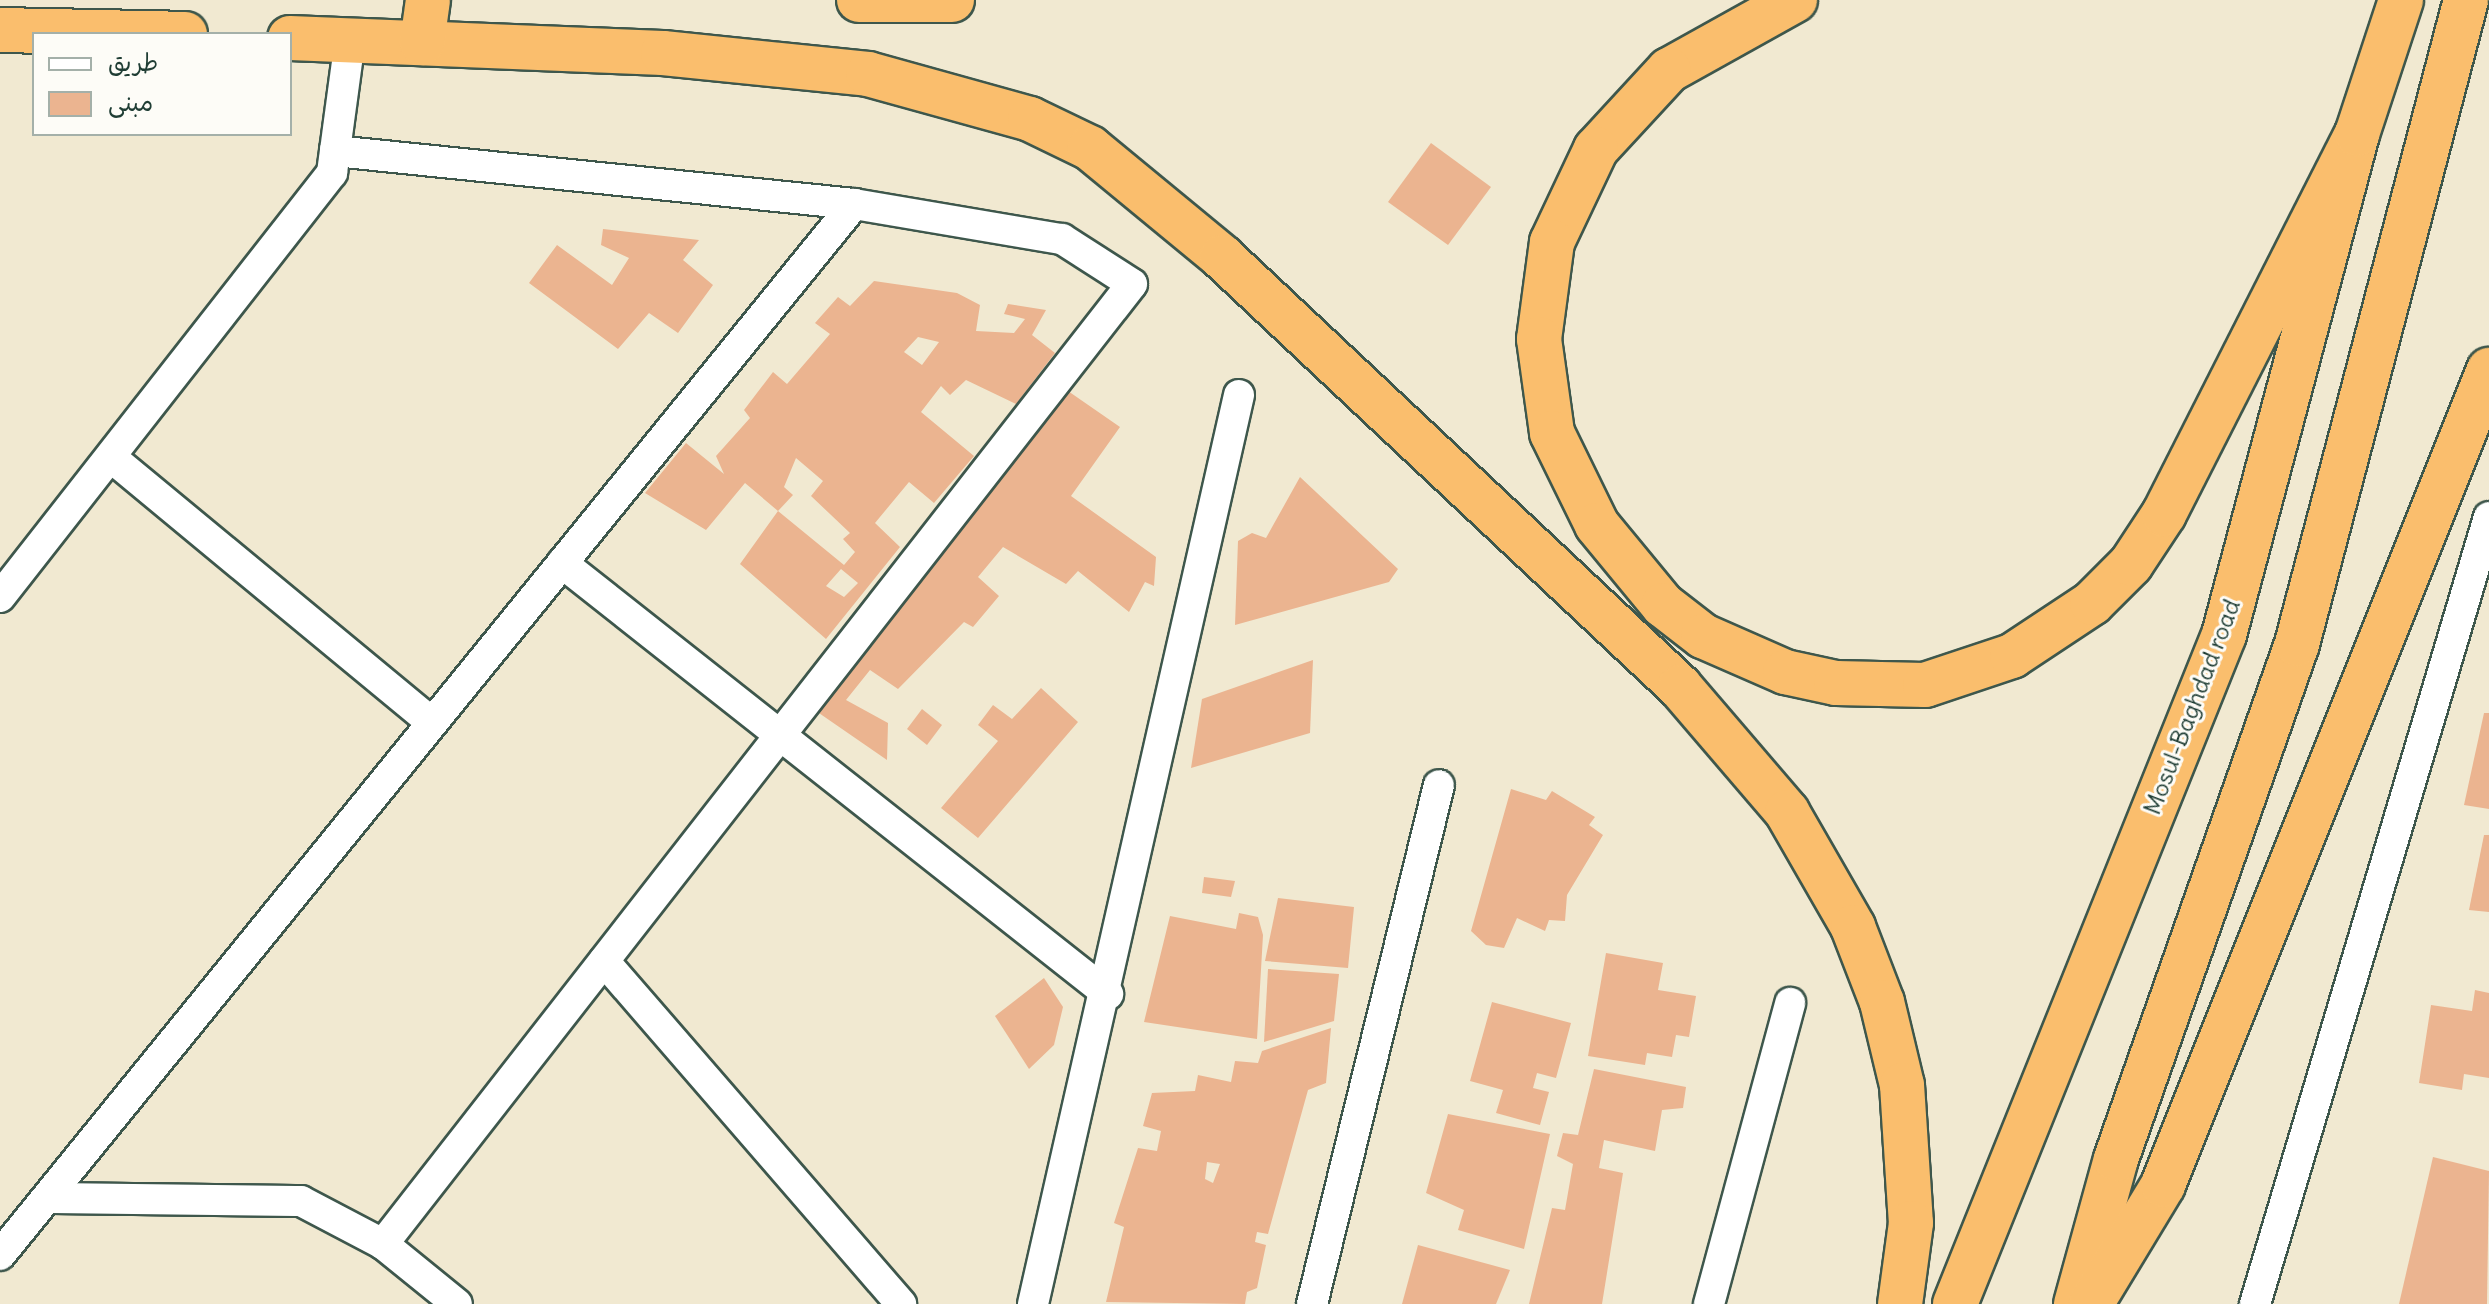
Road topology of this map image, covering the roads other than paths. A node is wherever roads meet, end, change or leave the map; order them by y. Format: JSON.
{"nodes":[{"id":1,"x":428,"y":0,"type":"edge"},
{"id":2,"x":859,"y":0,"type":"edge"},
{"id":3,"x":952,"y":0,"type":"edge"},
{"id":4,"x":1795,"y":0,"type":"edge"},
{"id":5,"x":2401,"y":0,"type":"edge"},
{"id":6,"x":2466,"y":0,"type":"edge"},
{"id":7,"x":0,"y":30,"type":"edge"},
{"id":8,"x":92,"y":32,"type":"edge"},
{"id":9,"x":292,"y":38,"type":"edge"},
{"id":10,"x":350,"y":40,"type":"junction"},
{"id":11,"x":422,"y":43,"type":"junction"},
{"id":12,"x":2357,"y":134,"type":"junction"},
{"id":13,"x":335,"y":151,"type":"junction"},
{"id":14,"x":854,"y":204,"type":"junction"},
{"id":15,"x":2489,"y":370,"type":"edge"},
{"id":16,"x":1239,"y":395,"type":"dead end"},
{"id":17,"x":112,"y":458,"type":"junction"},
{"id":18,"x":2489,"y":517,"type":"edge"},
{"id":19,"x":562,"y":563,"type":"junction"},
{"id":20,"x":0,"y":597,"type":"edge"},
{"id":21,"x":432,"y":723,"type":"junction"},
{"id":22,"x":781,"y":733,"type":"junction"},
{"id":23,"x":1439,"y":785,"type":"dead end"},
{"id":24,"x":604,"y":961,"type":"junction"},
{"id":25,"x":1108,"y":994,"type":"junction"},
{"id":26,"x":1790,"y":1003,"type":"dead end"},
{"id":27,"x":47,"y":1198,"type":"junction"},
{"id":28,"x":383,"y":1244,"type":"junction"},
{"id":29,"x":0,"y":1255,"type":"edge"},
{"id":30,"x":457,"y":1304,"type":"edge"},
{"id":31,"x":901,"y":1304,"type":"edge"},
{"id":32,"x":1033,"y":1304,"type":"edge"},
{"id":33,"x":1312,"y":1304,"type":"edge"},
{"id":34,"x":1709,"y":1304,"type":"edge"},
{"id":35,"x":1900,"y":1304,"type":"edge"},
{"id":36,"x":1955,"y":1304,"type":"edge"},
{"id":37,"x":2076,"y":1304,"type":"edge"},
{"id":38,"x":2091,"y":1304,"type":"edge"},
{"id":39,"x":2255,"y":1304,"type":"edge"}],
"edges":[{"from":1,"to":11,"type":"highway"},
{"from":2,"to":3,"type":"highway"},
{"from":4,"to":12,"type":"highway"},
{"from":5,"to":12,"type":"highway","name":"Mosul-Baghdad road"},
{"from":6,"to":37,"type":"highway"},
{"from":7,"to":8,"type":"highway"},
{"from":9,"to":10,"type":"highway"},
{"from":10,"to":11,"type":"highway"},
{"from":10,"to":13,"type":"street"},
{"from":11,"to":35,"type":"highway"},
{"from":12,"to":36,"type":"highway","name":"Mosul-Baghdad road"},
{"from":13,"to":14,"type":"street"},
{"from":13,"to":17,"type":"street"},
{"from":14,"to":19,"type":"street"},
{"from":14,"to":22,"type":"street"},
{"from":15,"to":38,"type":"highway"},
{"from":16,"to":25,"type":"street"},
{"from":17,"to":20,"type":"street"},
{"from":17,"to":21,"type":"street"},
{"from":18,"to":39,"type":"street"},
{"from":19,"to":21,"type":"street"},
{"from":19,"to":22,"type":"street"},
{"from":21,"to":27,"type":"street"},
{"from":22,"to":24,"type":"street"},
{"from":22,"to":25,"type":"street"},
{"from":23,"to":33,"type":"street"},
{"from":24,"to":28,"type":"street"},
{"from":24,"to":31,"type":"street"},
{"from":25,"to":32,"type":"street"},
{"from":26,"to":34,"type":"street"},
{"from":27,"to":28,"type":"street"},
{"from":27,"to":29,"type":"street"},
{"from":28,"to":30,"type":"street"}]}
